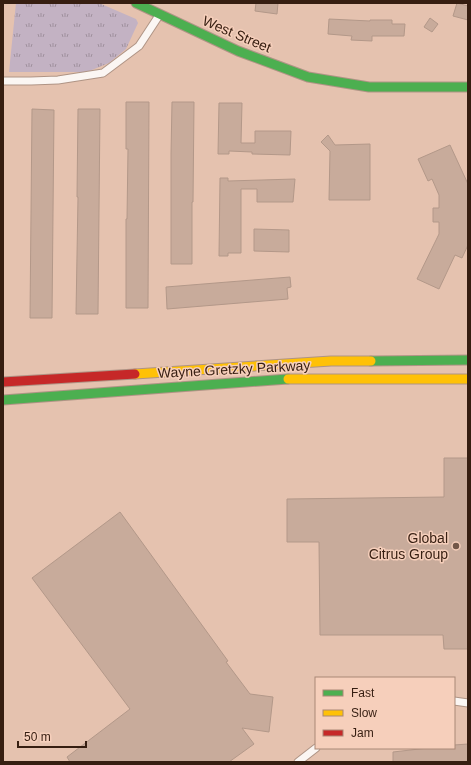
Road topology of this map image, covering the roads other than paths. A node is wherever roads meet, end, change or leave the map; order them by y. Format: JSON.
{"nodes":[{"id":1,"x":136,"y":3,"type":"edge"},
{"id":2,"x":160,"y":14,"type":"junction"},
{"id":3,"x":3,"y":81,"type":"edge"},
{"id":4,"x":468,"y":87,"type":"edge"},
{"id":5,"x":468,"y":360,"type":"edge"},
{"id":6,"x":468,"y":379,"type":"edge"},
{"id":7,"x":3,"y":382,"type":"edge"},
{"id":8,"x":3,"y":400,"type":"edge"},
{"id":9,"x":455,"y":701,"type":"edge"},
{"id":10,"x":468,"y":703,"type":"edge"},
{"id":11,"x":315,"y":749,"type":"edge"},
{"id":12,"x":298,"y":762,"type":"edge"}],
"edges":[{"from":1,"to":2,"type":"main road","name":"West Street"},
{"from":2,"to":3,"type":"street"},
{"from":2,"to":4,"type":"main road","name":"West Street"},
{"from":5,"to":7,"type":"main road","name":"Wayne Gretzky Parkway"},
{"from":6,"to":8,"type":"main road","name":"Wayne Gretzky Parkway"},
{"from":9,"to":10,"type":"street"},
{"from":11,"to":12,"type":"street"}]}
